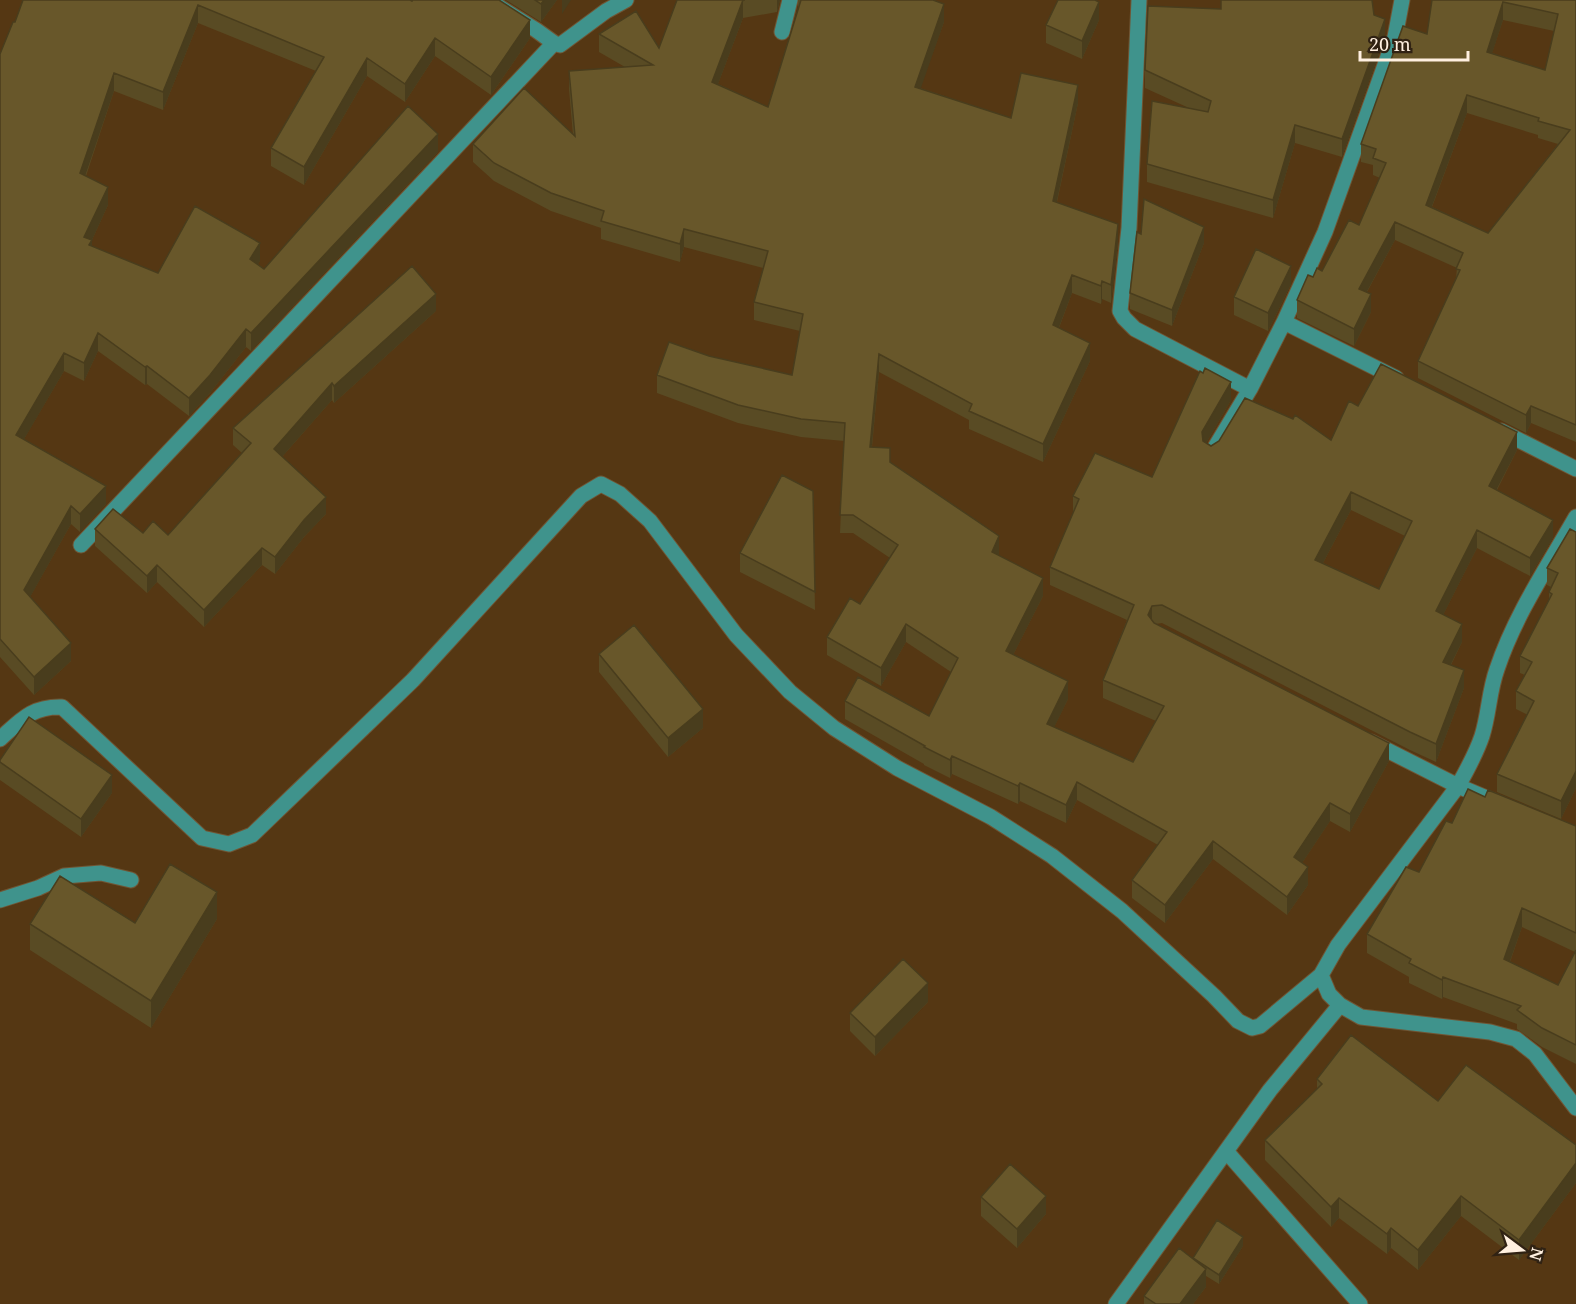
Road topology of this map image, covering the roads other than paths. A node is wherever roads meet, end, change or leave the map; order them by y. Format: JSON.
{"nodes":[{"id":1,"x":488,"y":0,"type":"edge"},
{"id":2,"x":626,"y":0,"type":"edge"},
{"id":3,"x":790,"y":0,"type":"edge"},
{"id":4,"x":1139,"y":0,"type":"edge"},
{"id":5,"x":1402,"y":0,"type":"edge"},
{"id":6,"x":783,"y":32,"type":"dead end"},
{"id":7,"x":552,"y":42,"type":"junction"},
{"id":8,"x":1284,"y":321,"type":"junction"},
{"id":9,"x":1409,"y":385,"type":"edge"},
{"id":10,"x":1250,"y":389,"type":"junction"},
{"id":11,"x":1492,"y":427,"type":"edge"},
{"id":12,"x":1211,"y":454,"type":"edge"},
{"id":13,"x":1576,"y":469,"type":"edge"},
{"id":14,"x":1576,"y":518,"type":"edge"},
{"id":15,"x":81,"y":545,"type":"dead end"},
{"id":16,"x":1354,"y":733,"type":"edge"},
{"id":17,"x":0,"y":739,"type":"edge"},
{"id":18,"x":1458,"y":786,"type":"junction"},
{"id":19,"x":1515,"y":809,"type":"edge"},
{"id":20,"x":131,"y":880,"type":"dead end"},
{"id":21,"x":0,"y":900,"type":"edge"},
{"id":22,"x":1321,"y":975,"type":"junction"},
{"id":23,"x":1340,"y":1005,"type":"junction"},
{"id":24,"x":1576,"y":1108,"type":"edge"},
{"id":25,"x":1226,"y":1151,"type":"junction"},
{"id":26,"x":1116,"y":1304,"type":"edge"},
{"id":27,"x":1360,"y":1304,"type":"edge"}],
"edges":[{"from":1,"to":7,"type":"street"},
{"from":2,"to":7,"type":"street"},
{"from":3,"to":6,"type":"street"},
{"from":4,"to":10,"type":"street"},
{"from":5,"to":8,"type":"street"},
{"from":7,"to":15,"type":"street"},
{"from":8,"to":9,"type":"street"},
{"from":8,"to":10,"type":"street"},
{"from":10,"to":12,"type":"street"},
{"from":11,"to":13,"type":"street"},
{"from":14,"to":18,"type":"street"},
{"from":16,"to":18,"type":"street"},
{"from":17,"to":22,"type":"street"},
{"from":18,"to":19,"type":"street"},
{"from":18,"to":22,"type":"street"},
{"from":20,"to":21,"type":"street"},
{"from":22,"to":23,"type":"street"},
{"from":23,"to":24,"type":"street"},
{"from":23,"to":25,"type":"street"},
{"from":25,"to":26,"type":"street"},
{"from":25,"to":27,"type":"street"}]}
